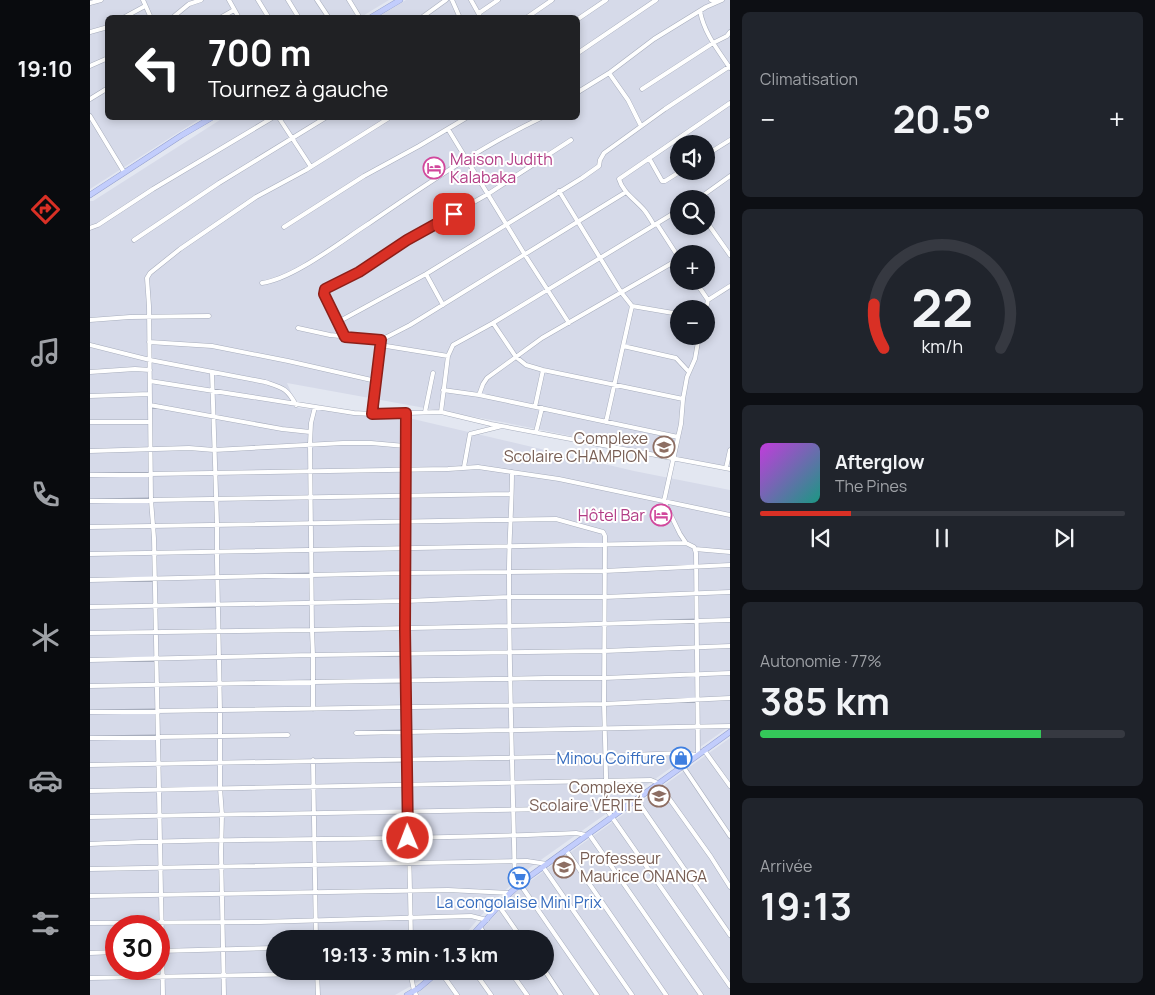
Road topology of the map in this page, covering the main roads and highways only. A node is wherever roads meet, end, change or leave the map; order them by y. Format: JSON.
{"nodes":[{"id":1,"x":400,"y":0,"type":"edge"},
{"id":2,"x":375,"y":15,"type":"edge"},
{"id":3,"x":208,"y":120,"type":"edge"},
{"id":4,"x":90,"y":195,"type":"edge"},
{"id":5,"x":729,"y":733,"type":"edge"},
{"id":6,"x":477,"y":930,"type":"edge"},
{"id":7,"x":429,"y":980,"type":"edge"},
{"id":8,"x":415,"y":993,"type":"edge"},
{"id":9,"x":407,"y":995,"type":"edge"}],
"edges":[{"from":1,"to":2,"type":"main road"},
{"from":3,"to":4,"type":"main road"},
{"from":5,"to":6,"type":"main road"},
{"from":7,"to":8,"type":"main road"},
{"from":8,"to":9,"type":"main road"}]}
